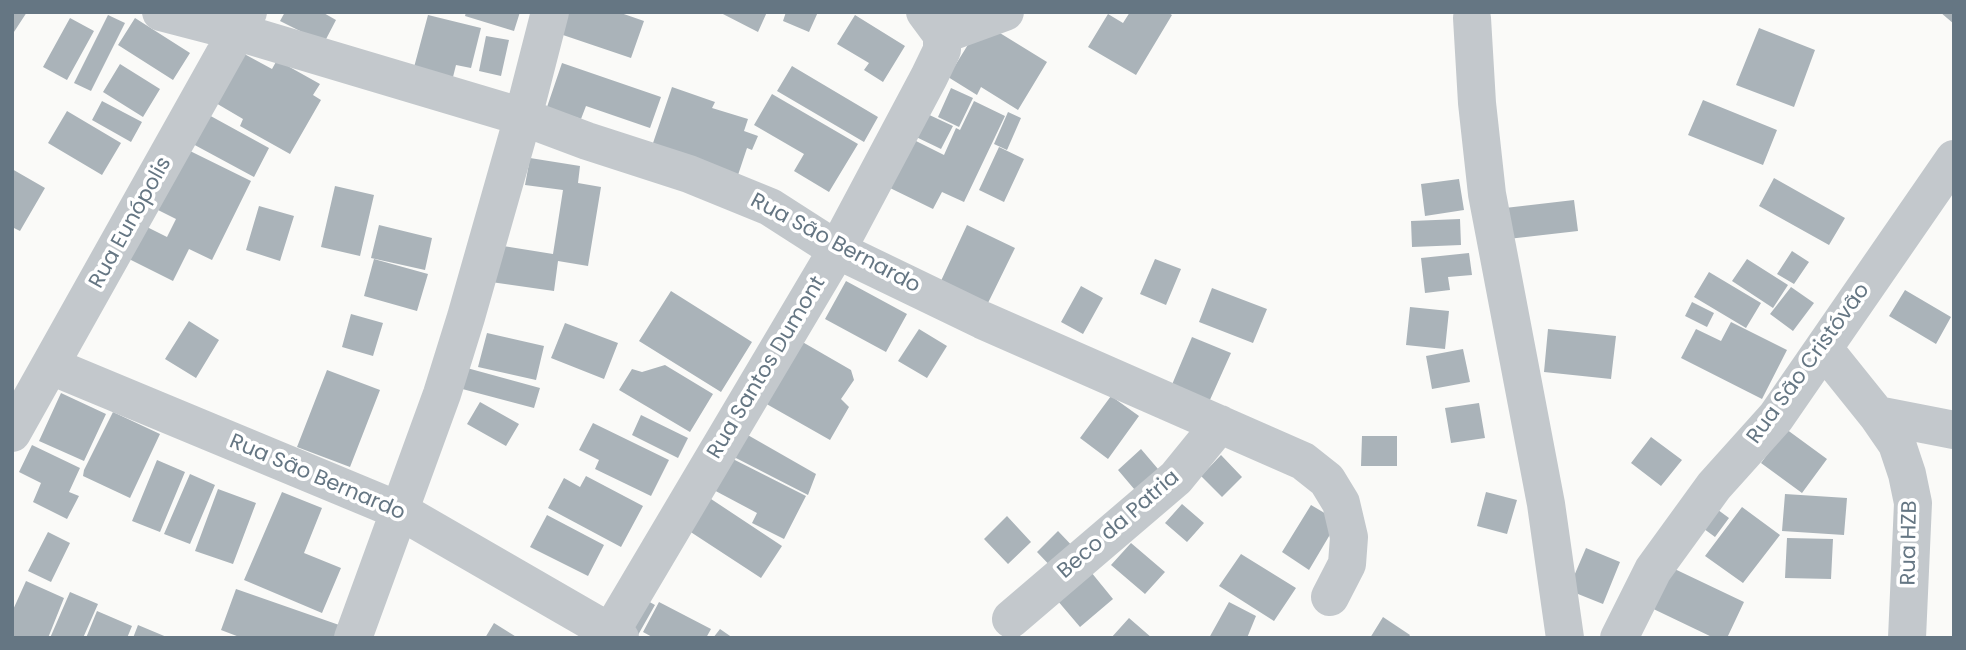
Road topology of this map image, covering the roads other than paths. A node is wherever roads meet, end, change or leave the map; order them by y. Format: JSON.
{"nodes":[{"id":1,"x":161,"y":12,"type":"edge"},
{"id":2,"x":550,"y":12,"type":"edge"},
{"id":3,"x":1005,"y":12,"type":"edge"},
{"id":4,"x":1472,"y":18,"type":"dead end"},
{"id":5,"x":243,"y":22,"type":"edge"},
{"id":6,"x":932,"y":22,"type":"edge"},
{"id":7,"x":523,"y":117,"type":"junction"},
{"id":8,"x":1954,"y":159,"type":"edge"},
{"id":9,"x":837,"y":250,"type":"junction"},
{"id":10,"x":1824,"y":349,"type":"junction"},
{"id":11,"x":51,"y":366,"type":"junction"},
{"id":12,"x":1877,"y":415,"type":"junction"},
{"id":13,"x":1220,"y":424,"type":"junction"},
{"id":14,"x":1954,"y":430,"type":"edge"},
{"id":15,"x":12,"y":433,"type":"edge"},
{"id":16,"x":400,"y":511,"type":"junction"},
{"id":17,"x":1330,"y":597,"type":"dead end"},
{"id":18,"x":1012,"y":619,"type":"dead end"},
{"id":19,"x":612,"y":636,"type":"edge"},
{"id":20,"x":353,"y":638,"type":"edge"},
{"id":21,"x":1565,"y":638,"type":"edge"},
{"id":22,"x":1619,"y":638,"type":"edge"},
{"id":23,"x":1907,"y":638,"type":"edge"}],
"edges":[{"from":1,"to":5,"type":"street","name":"Rua São Bernardo"},
{"from":2,"to":7,"type":"street"},
{"from":3,"to":6,"type":"street"},
{"from":4,"to":21,"type":"street"},
{"from":5,"to":7,"type":"street","name":"Rua São Bernardo"},
{"from":5,"to":11,"type":"street","name":"Rua Eunópolis"},
{"from":6,"to":9,"type":"street","name":"Rua Santos Dumont"},
{"from":7,"to":9,"type":"street","name":"Rua São Bernardo"},
{"from":7,"to":16,"type":"street"},
{"from":8,"to":10,"type":"street","name":"Rua São Cristóvão"},
{"from":9,"to":13,"type":"street","name":"Rua São Bernardo"},
{"from":9,"to":19,"type":"street","name":"Rua Santos Dumont"},
{"from":10,"to":12,"type":"street","name":"Rua HZB"},
{"from":10,"to":22,"type":"street","name":"Rua São Cristóvão"},
{"from":11,"to":15,"type":"street","name":"Rua Eunópolis"},
{"from":11,"to":16,"type":"street","name":"Rua São Bernardo"},
{"from":12,"to":14,"type":"street"},
{"from":12,"to":23,"type":"street","name":"Rua HZB"},
{"from":13,"to":17,"type":"street","name":"Rua São Bernardo"},
{"from":13,"to":18,"type":"street","name":"Beco da Patria"},
{"from":16,"to":19,"type":"street","name":"Rua São Bernardo"},
{"from":16,"to":20,"type":"street"}]}
